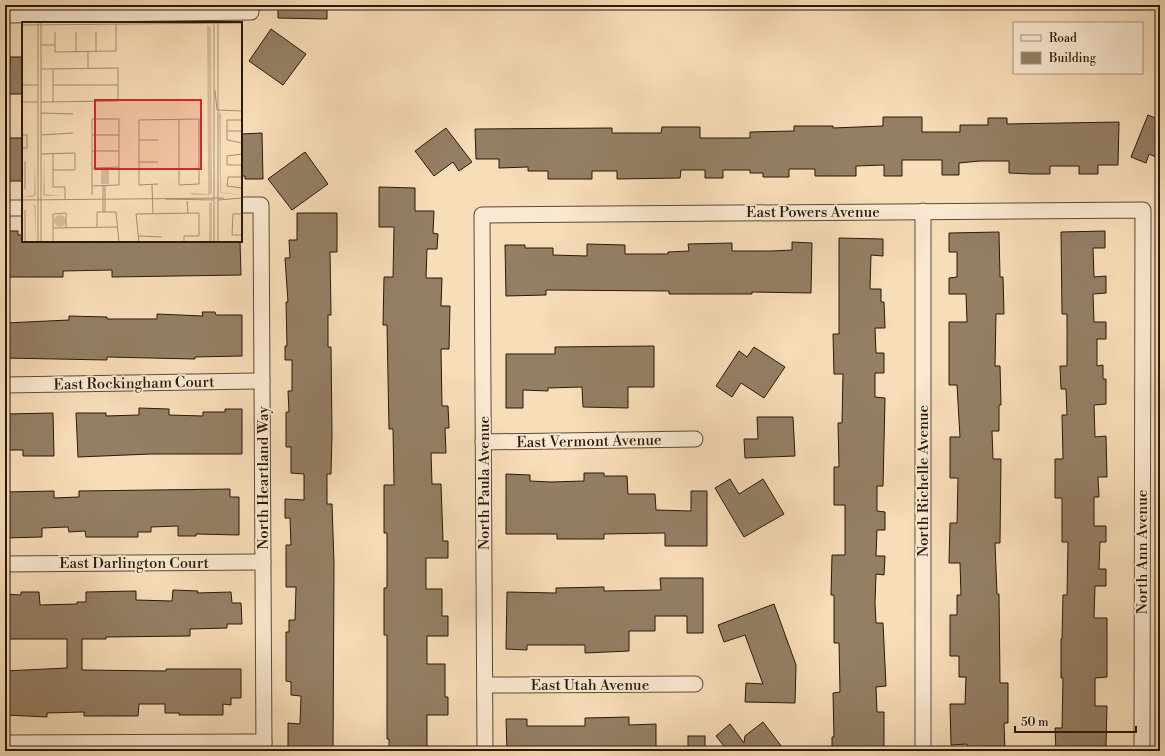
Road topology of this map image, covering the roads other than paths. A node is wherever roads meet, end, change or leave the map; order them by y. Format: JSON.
{"nodes":[{"id":1,"x":251,"y":8,"type":"edge"},
{"id":2,"x":5,"y":15,"type":"edge"},
{"id":3,"x":242,"y":205,"type":"edge"},
{"id":4,"x":5,"y":208,"type":"edge"},
{"id":5,"x":22,"y":208,"type":"edge"},
{"id":6,"x":1144,"y":210,"type":"joint"},
{"id":7,"x":923,"y":211,"type":"junction"},
{"id":8,"x":482,"y":215,"type":"joint"},
{"id":9,"x":262,"y":381,"type":"junction"},
{"id":10,"x":5,"y":384,"type":"edge"},
{"id":11,"x":695,"y":439,"type":"dead end"},
{"id":12,"x":483,"y":442,"type":"junction"},
{"id":13,"x":263,"y":562,"type":"junction"},
{"id":14,"x":5,"y":564,"type":"edge"},
{"id":15,"x":696,"y":684,"type":"dead end"},
{"id":16,"x":485,"y":685,"type":"junction"},
{"id":17,"x":5,"y":743,"type":"edge"},
{"id":18,"x":264,"y":746,"type":"edge"},
{"id":19,"x":485,"y":751,"type":"edge"},
{"id":20,"x":923,"y":751,"type":"edge"},
{"id":21,"x":1142,"y":751,"type":"edge"}],
"edges":[{"from":1,"to":2,"type":"street"},
{"from":3,"to":9,"type":"street","name":"North Heartland Way"},
{"from":4,"to":5,"type":"street"},
{"from":6,"to":7,"type":"street","name":"East Powers Avenue"},
{"from":6,"to":21,"type":"street","name":"North Ann Avenue"},
{"from":7,"to":8,"type":"street","name":"East Powers Avenue"},
{"from":7,"to":20,"type":"street","name":"North Richelle Avenue"},
{"from":8,"to":12,"type":"street","name":"North Paula Avenue"},
{"from":9,"to":10,"type":"street","name":"East Rockingham Court"},
{"from":9,"to":13,"type":"street","name":"North Heartland Way"},
{"from":11,"to":12,"type":"street","name":"East Vermont Avenue"},
{"from":12,"to":16,"type":"street","name":"North Paula Avenue"},
{"from":13,"to":14,"type":"street","name":"East Darlington Court"},
{"from":13,"to":18,"type":"street","name":"North Heartland Way"},
{"from":15,"to":16,"type":"street","name":"East Utah Avenue"},
{"from":16,"to":19,"type":"street","name":"North Paula Avenue"},
{"from":17,"to":18,"type":"street"}]}
